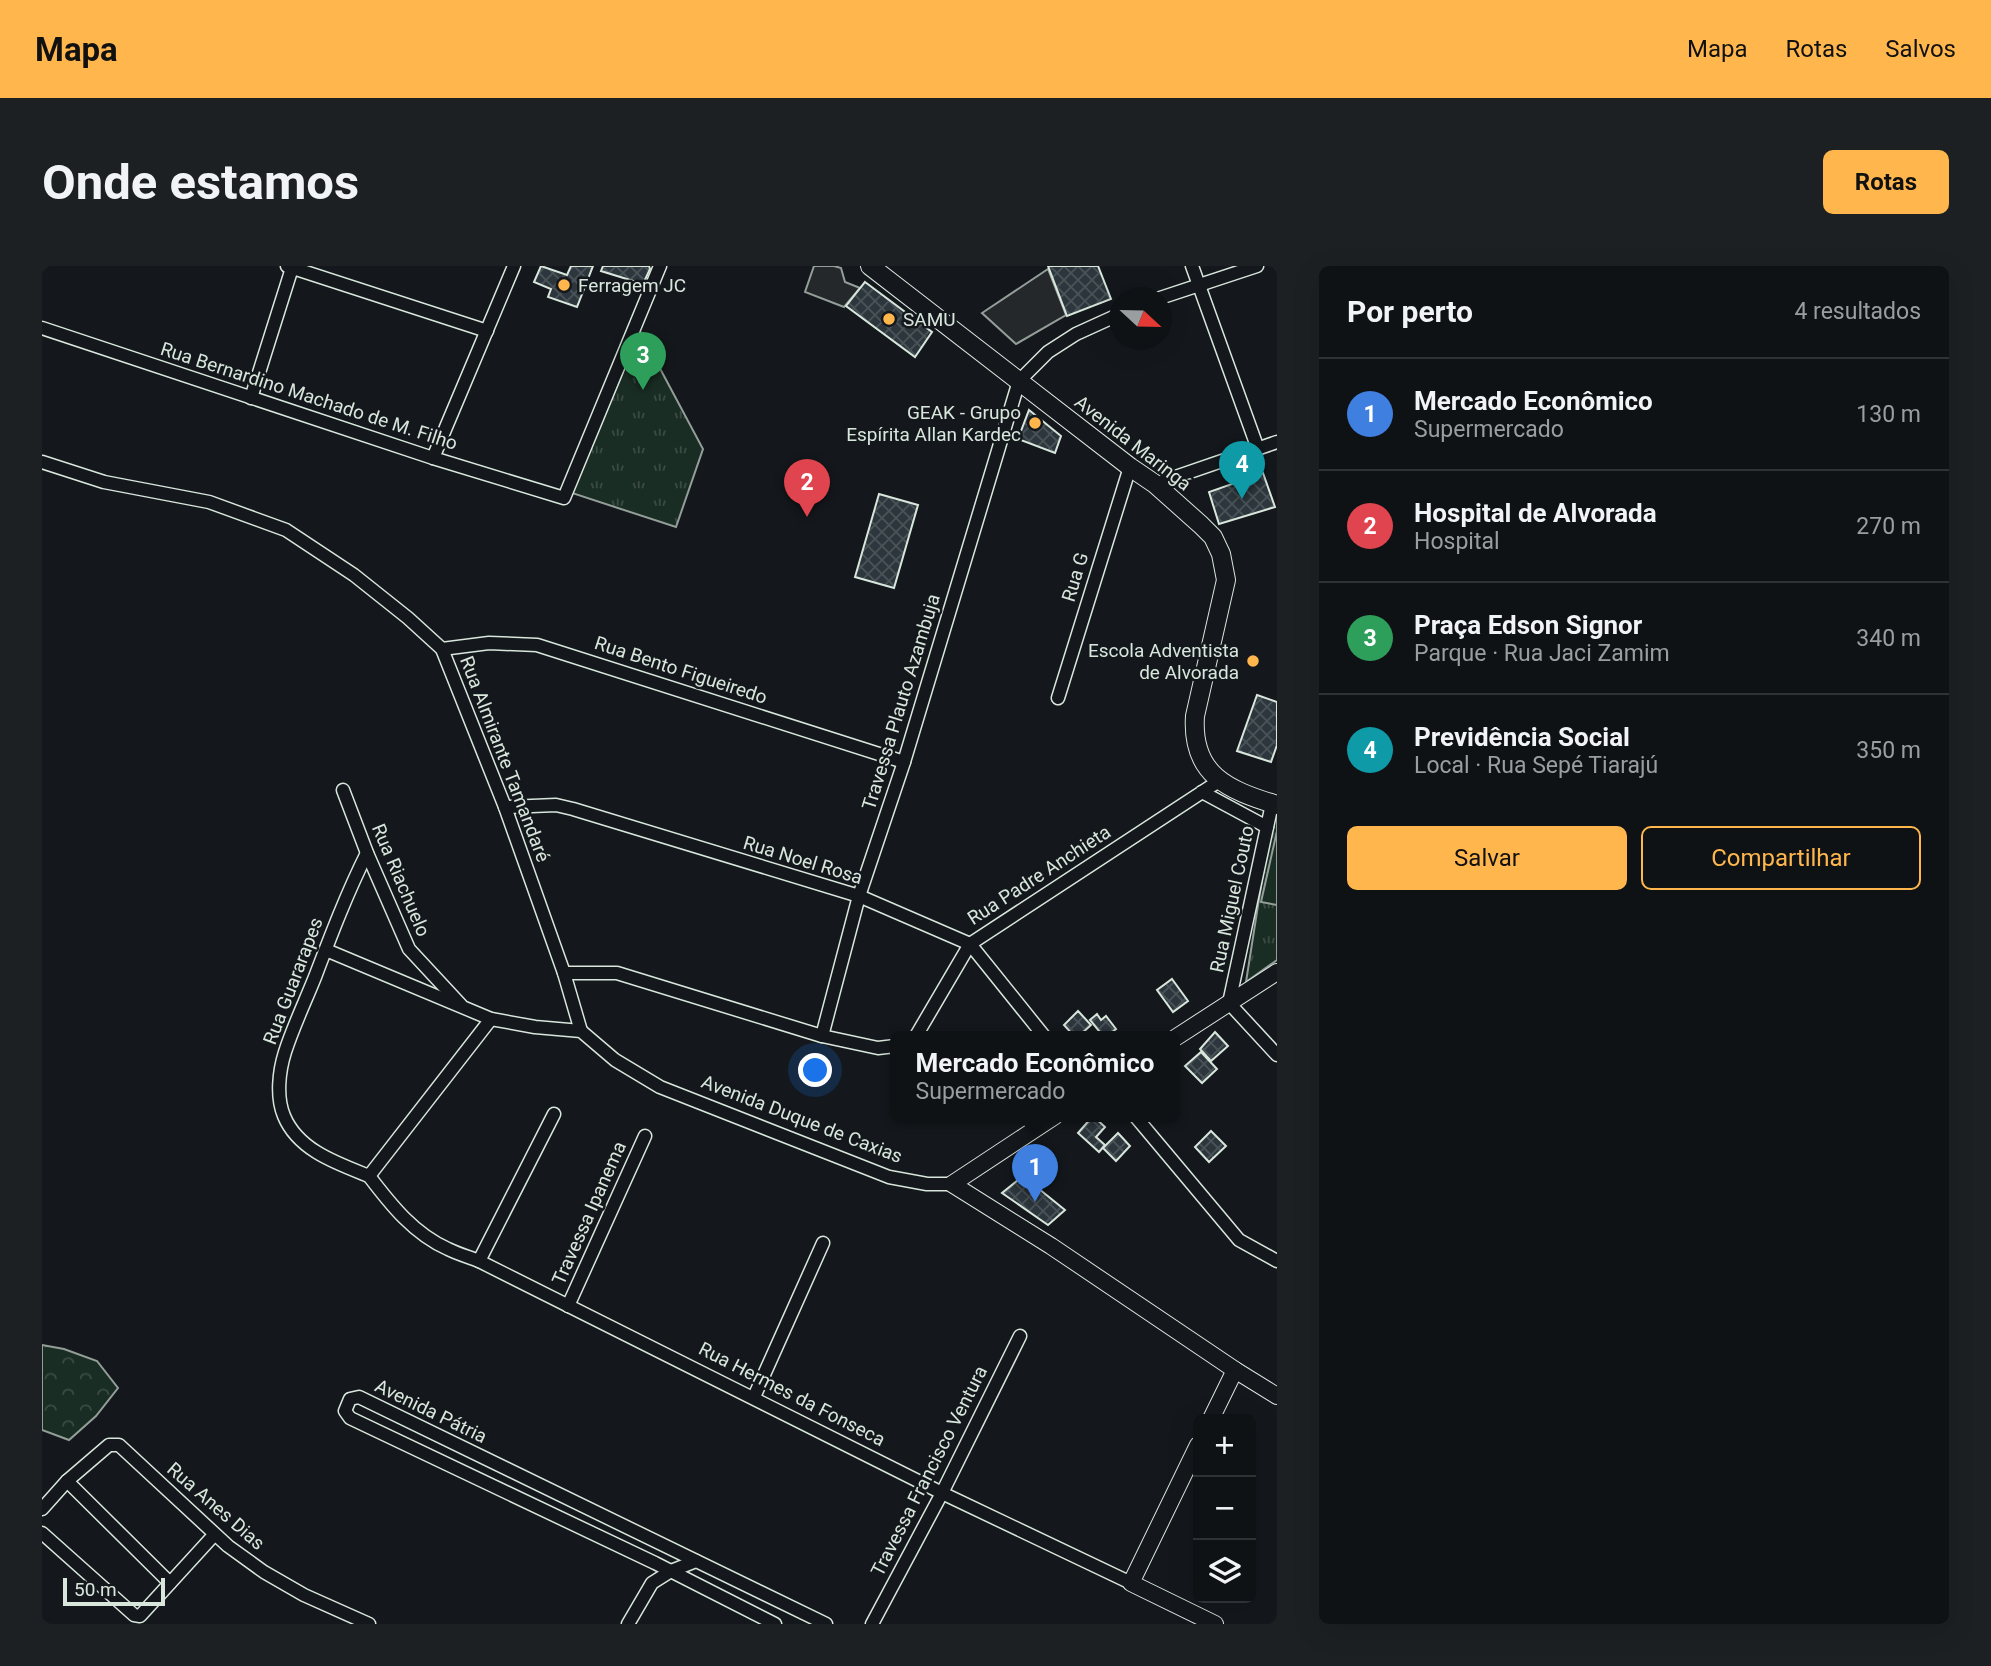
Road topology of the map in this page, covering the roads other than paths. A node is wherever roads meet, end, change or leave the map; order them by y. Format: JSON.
{"nodes":[{"id":1,"x":514,"y":266,"type":"edge"},
{"id":2,"x":660,"y":266,"type":"edge"},
{"id":3,"x":870,"y":266,"type":"edge"},
{"id":4,"x":1192,"y":266,"type":"edge"},
{"id":5,"x":1257,"y":266,"type":"edge"},
{"id":6,"x":289,"y":267,"type":"edge"},
{"id":7,"x":1199,"y":284,"type":"junction"},
{"id":8,"x":1172,"y":294,"type":"edge"},
{"id":9,"x":1109,"y":319,"type":"edge"},
{"id":10,"x":42,"y":328,"type":"edge"},
{"id":11,"x":487,"y":331,"type":"junction"},
{"id":12,"x":1019,"y":381,"type":"junction"},
{"id":13,"x":251,"y":398,"type":"junction"},
{"id":14,"x":1277,"y":442,"type":"edge"},
{"id":15,"x":1258,"y":449,"type":"junction"},
{"id":16,"x":433,"y":458,"type":"junction"},
{"id":17,"x":42,"y":462,"type":"edge"},
{"id":18,"x":1130,"y":467,"type":"junction"},
{"id":19,"x":1155,"y":484,"type":"junction"},
{"id":20,"x":442,"y":649,"type":"junction"},
{"id":21,"x":1058,"y":698,"type":"dead end"},
{"id":22,"x":904,"y":761,"type":"junction"},
{"id":23,"x":1219,"y":781,"type":"junction"},
{"id":24,"x":343,"y":790,"type":"dead end"},
{"id":25,"x":1202,"y":792,"type":"junction"},
{"id":26,"x":1275,"y":804,"type":"edge"},
{"id":27,"x":505,"y":807,"type":"junction"},
{"id":28,"x":1267,"y":827,"type":"junction"},
{"id":29,"x":367,"y":853,"type":"junction"},
{"id":30,"x":859,"y":896,"type":"junction"},
{"id":31,"x":970,"y":944,"type":"junction"},
{"id":32,"x":326,"y":950,"type":"junction"},
{"id":33,"x":1277,"y":972,"type":"edge"},
{"id":34,"x":564,"y":973,"type":"junction"},
{"id":35,"x":1229,"y":1003,"type":"junction"},
{"id":36,"x":463,"y":1008,"type":"junction"},
{"id":37,"x":491,"y":1019,"type":"junction"},
{"id":38,"x":581,"y":1031,"type":"junction"},
{"id":39,"x":919,"y":1031,"type":"edge"},
{"id":40,"x":1040,"y":1031,"type":"edge"},
{"id":41,"x":1180,"y":1035,"type":"edge"},
{"id":42,"x":822,"y":1036,"type":"junction"},
{"id":43,"x":890,"y":1047,"type":"edge"},
{"id":44,"x":1277,"y":1055,"type":"edge"},
{"id":45,"x":554,"y":1114,"type":"dead end"},
{"id":46,"x":1046,"y":1122,"type":"edge"},
{"id":47,"x":1140,"y":1122,"type":"edge"},
{"id":48,"x":645,"y":1136,"type":"dead end"},
{"id":49,"x":369,"y":1175,"type":"junction"},
{"id":50,"x":952,"y":1184,"type":"junction"},
{"id":51,"x":823,"y":1243,"type":"dead end"},
{"id":52,"x":479,"y":1261,"type":"junction"},
{"id":53,"x":1277,"y":1261,"type":"edge"},
{"id":54,"x":568,"y":1306,"type":"junction"},
{"id":55,"x":1020,"y":1336,"type":"dead end"},
{"id":56,"x":1235,"y":1370,"type":"junction"},
{"id":57,"x":1277,"y":1396,"type":"edge"},
{"id":58,"x":754,"y":1397,"type":"junction"},
{"id":59,"x":1213,"y":1414,"type":"edge"},
{"id":60,"x":425,"y":1429,"type":"junction"},
{"id":61,"x":415,"y":1449,"type":"junction"},
{"id":62,"x":1193,"y":1455,"type":"edge"},
{"id":63,"x":67,"y":1480,"type":"junction"},
{"id":64,"x":942,"y":1493,"type":"junction"},
{"id":65,"x":42,"y":1509,"type":"edge"},
{"id":66,"x":611,"y":1520,"type":"junction"},
{"id":67,"x":42,"y":1533,"type":"edge"},
{"id":68,"x":214,"y":1535,"type":"junction"},
{"id":69,"x":602,"y":1538,"type":"junction"},
{"id":70,"x":696,"y":1561,"type":"junction"},
{"id":71,"x":671,"y":1571,"type":"junction"},
{"id":72,"x":170,"y":1583,"type":"junction"},
{"id":73,"x":1131,"y":1583,"type":"junction"},
{"id":74,"x":789,"y":1606,"type":"junction"},
{"id":75,"x":369,"y":1624,"type":"edge"},
{"id":76,"x":628,"y":1624,"type":"edge"},
{"id":77,"x":777,"y":1624,"type":"edge"},
{"id":78,"x":826,"y":1624,"type":"edge"},
{"id":79,"x":872,"y":1624,"type":"edge"},
{"id":80,"x":1215,"y":1624,"type":"edge"}],
"edges":[{"from":1,"to":11,"type":"street"},
{"from":2,"to":16,"type":"street","name":"Rua Bernardino Machado de M. Filho"},
{"from":3,"to":12,"type":"main road","name":"Avenida Maringá"},
{"from":4,"to":7,"type":"street"},
{"from":5,"to":7,"type":"street"},
{"from":6,"to":11,"type":"street"},
{"from":6,"to":13,"type":"street"},
{"from":7,"to":8,"type":"street"},
{"from":7,"to":15,"type":"street"},
{"from":9,"to":12,"type":"street"},
{"from":10,"to":13,"type":"street","name":"Rua Bernardino Machado de M. Filho"},
{"from":11,"to":16,"type":"street"},
{"from":12,"to":18,"type":"main road","name":"Avenida Maringá"},
{"from":12,"to":22,"type":"street","name":"Travessa Plauto Azambuja"},
{"from":13,"to":16,"type":"street","name":"Rua Bernardino Machado de M. Filho"},
{"from":14,"to":15,"type":"street"},
{"from":15,"to":19,"type":"street"},
{"from":17,"to":20,"type":"street","name":"Rua Almirante Tamandaré"},
{"from":18,"to":19,"type":"main road","name":"Avenida Maringá"},
{"from":18,"to":21,"type":"street","name":"Rua G"},
{"from":19,"to":23,"type":"main road","name":"Avenida Maringá"},
{"from":20,"to":22,"type":"street","name":"Rua Bento Figueiredo"},
{"from":20,"to":27,"type":"street","name":"Rua Almirante Tamandaré"},
{"from":22,"to":30,"type":"street","name":"Travessa Plauto Azambuja"},
{"from":23,"to":25,"type":"street","name":"Rua Padre Anchieta"},
{"from":23,"to":26,"type":"main road","name":"Avenida Maringá"},
{"from":24,"to":29,"type":"street","name":"Rua Riachuelo"},
{"from":25,"to":28,"type":"street"},
{"from":25,"to":31,"type":"street","name":"Rua Padre Anchieta"},
{"from":26,"to":28,"type":"street","name":"Rua Miguel Couto"},
{"from":27,"to":30,"type":"street","name":"Rua Noel Rosa"},
{"from":27,"to":34,"type":"street","name":"Rua Almirante Tamandaré"},
{"from":28,"to":35,"type":"street","name":"Rua Miguel Couto"},
{"from":29,"to":32,"type":"street","name":"Rua Guararapes"},
{"from":29,"to":36,"type":"street","name":"Rua Riachuelo"},
{"from":30,"to":31,"type":"street","name":"Rua Noel Rosa"},
{"from":30,"to":42,"type":"street","name":"Travessa Plauto Azambuja"},
{"from":31,"to":39,"type":"street","name":"Rua Padre Anchieta"},
{"from":31,"to":40,"type":"street","name":"Rua Noel Rosa"},
{"from":32,"to":36,"type":"street"},
{"from":32,"to":49,"type":"street","name":"Rua Guararapes"},
{"from":33,"to":35,"type":"street"},
{"from":34,"to":38,"type":"street","name":"Rua Almirante Tamandaré"},
{"from":34,"to":42,"type":"street"},
{"from":35,"to":41,"type":"street"},
{"from":35,"to":44,"type":"street"},
{"from":36,"to":37,"type":"street"},
{"from":37,"to":38,"type":"street"},
{"from":37,"to":49,"type":"street"},
{"from":38,"to":50,"type":"street","name":"Avenida Duque de Caxias"},
{"from":42,"to":43,"type":"street"},
{"from":45,"to":52,"type":"street"},
{"from":46,"to":50,"type":"street"},
{"from":47,"to":53,"type":"street"},
{"from":48,"to":54,"type":"street","name":"Travessa Ipanema"},
{"from":49,"to":52,"type":"street","name":"Rua Hermes da Fonseca"},
{"from":50,"to":56,"type":"street","name":"Avenida Duque de Caxias"},
{"from":51,"to":58,"type":"street"},
{"from":52,"to":54,"type":"street","name":"Rua Hermes da Fonseca"},
{"from":54,"to":58,"type":"street","name":"Rua Hermes da Fonseca"},
{"from":55,"to":64,"type":"street","name":"Travessa Francisco Ventura"},
{"from":56,"to":57,"type":"street","name":"Avenida Duque de Caxias"},
{"from":56,"to":59,"type":"street"},
{"from":58,"to":64,"type":"street","name":"Rua Hermes da Fonseca"},
{"from":60,"to":61,"type":"street"},
{"from":60,"to":61,"type":"street","name":"Avenida Pátria"},
{"from":60,"to":66,"type":"street","name":"Avenida Pátria"},
{"from":61,"to":69,"type":"street","name":"Avenida Pátria"},
{"from":62,"to":73,"type":"street"},
{"from":63,"to":65,"type":"street"},
{"from":63,"to":68,"type":"street","name":"Rua Anes Dias"},
{"from":63,"to":72,"type":"street"},
{"from":64,"to":73,"type":"street","name":"Rua Hermes da Fonseca"},
{"from":64,"to":79,"type":"street","name":"Travessa Francisco Ventura"},
{"from":66,"to":69,"type":"street"},
{"from":66,"to":70,"type":"street","name":"Avenida Pátria"},
{"from":67,"to":72,"type":"street"},
{"from":68,"to":72,"type":"street"},
{"from":68,"to":75,"type":"street","name":"Rua Anes Dias"},
{"from":69,"to":71,"type":"street","name":"Avenida Pátria"},
{"from":70,"to":71,"type":"street"},
{"from":70,"to":74,"type":"street","name":"Avenida Pátria"},
{"from":71,"to":76,"type":"street"},
{"from":71,"to":77,"type":"street","name":"Avenida Pátria"},
{"from":73,"to":80,"type":"street","name":"Rua Hermes da Fonseca"},
{"from":74,"to":77,"type":"street"},
{"from":74,"to":78,"type":"street","name":"Avenida Pátria"}]}
